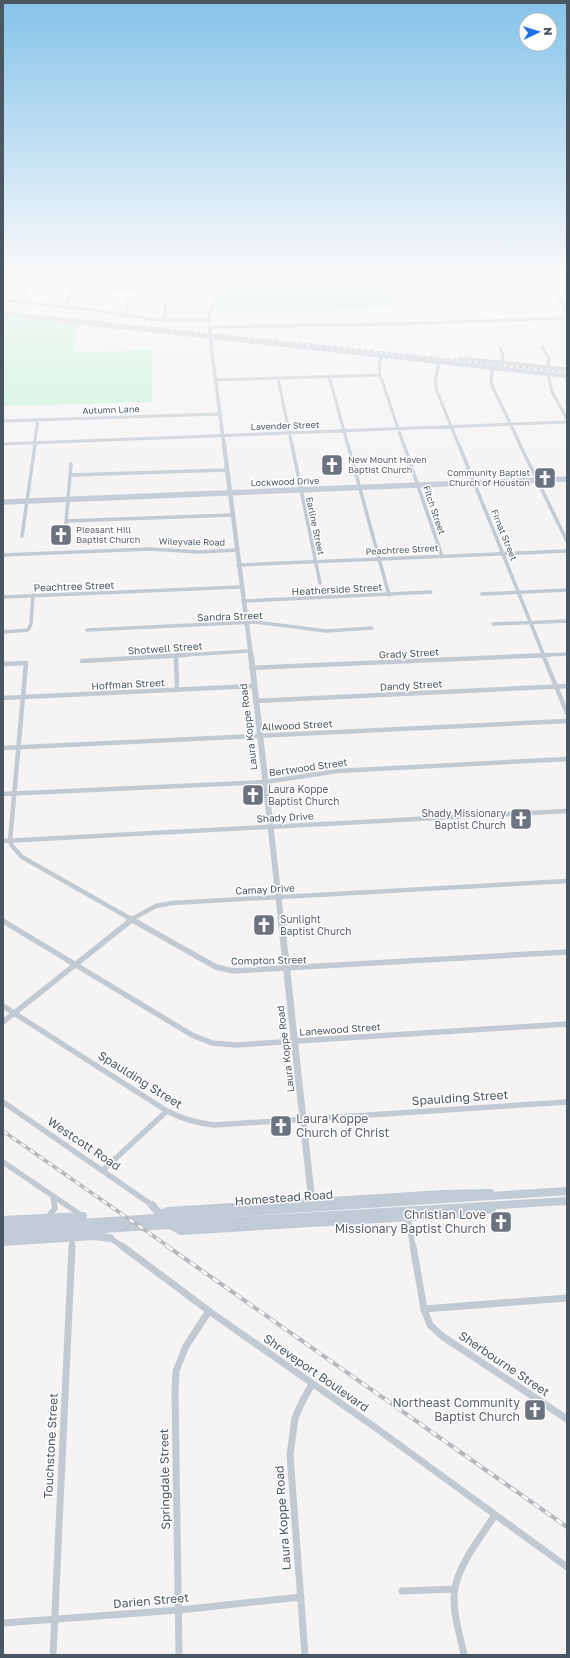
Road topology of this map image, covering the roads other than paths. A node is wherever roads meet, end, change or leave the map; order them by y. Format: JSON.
{"nodes":[{"id":1,"x":212,"y":354,"type":"edge"},
{"id":2,"x":367,"y":354,"type":"edge"},
{"id":3,"x":503,"y":354,"type":"edge"},
{"id":4,"x":546,"y":354,"type":"edge"},
{"id":5,"x":382,"y":356,"type":"junction"},
{"id":6,"x":460,"y":358,"type":"dead end"},
{"id":7,"x":439,"y":362,"type":"junction"},
{"id":8,"x":502,"y":362,"type":"junction"},
{"id":9,"x":493,"y":367,"type":"junction"},
{"id":10,"x":548,"y":367,"type":"junction"},
{"id":11,"x":567,"y":369,"type":"edge"},
{"id":12,"x":548,"y":373,"type":"junction"},
{"id":13,"x":380,"y":374,"type":"junction"},
{"id":14,"x":567,"y":375,"type":"edge"},
{"id":15,"x":329,"y":376,"type":"junction"},
{"id":16,"x":278,"y":378,"type":"junction"},
{"id":17,"x":215,"y":380,"type":"junction"},
{"id":18,"x":219,"y":414,"type":"junction"},
{"id":19,"x":567,"y":419,"type":"edge"},
{"id":20,"x":38,"y":420,"type":"junction"},
{"id":21,"x":3,"y":421,"type":"edge"},
{"id":22,"x":567,"y":422,"type":"edge"},
{"id":23,"x":510,"y":424,"type":"junction"},
{"id":24,"x":452,"y":427,"type":"junction"},
{"id":25,"x":399,"y":429,"type":"junction"},
{"id":26,"x":344,"y":431,"type":"junction"},
{"id":27,"x":289,"y":433,"type":"junction"},
{"id":28,"x":222,"y":436,"type":"junction"},
{"id":29,"x":36,"y":443,"type":"junction"},
{"id":30,"x":3,"y":444,"type":"edge"},
{"id":31,"x":71,"y":464,"type":"dead end"},
{"id":32,"x":226,"y":470,"type":"junction"},
{"id":33,"x":71,"y":475,"type":"junction"},
{"id":34,"x":567,"y":477,"type":"edge"},
{"id":35,"x":536,"y":478,"type":"junction"},
{"id":36,"x":473,"y":481,"type":"junction"},
{"id":37,"x":417,"y":483,"type":"junction"},
{"id":38,"x":358,"y":486,"type":"junction"},
{"id":39,"x":300,"y":488,"type":"junction"},
{"id":40,"x":229,"y":491,"type":"junction"},
{"id":41,"x":68,"y":498,"type":"junction"},
{"id":42,"x":3,"y":499,"type":"edge"},
{"id":43,"x":26,"y":499,"type":"junction"},
{"id":44,"x":3,"y":502,"type":"edge"},
{"id":45,"x":232,"y":515,"type":"junction"},
{"id":46,"x":66,"y":521,"type":"junction"},
{"id":47,"x":65,"y":534,"type":"dead end"},
{"id":48,"x":22,"y":536,"type":"dead end"},
{"id":49,"x":567,"y":542,"type":"edge"},
{"id":50,"x":236,"y":550,"type":"junction"},
{"id":51,"x":567,"y":551,"type":"edge"},
{"id":52,"x":503,"y":554,"type":"junction"},
{"id":53,"x":3,"y":555,"type":"edge"},
{"id":54,"x":442,"y":556,"type":"junction"},
{"id":55,"x":379,"y":559,"type":"junction"},
{"id":56,"x":316,"y":562,"type":"junction"},
{"id":57,"x":238,"y":565,"type":"junction"},
{"id":58,"x":320,"y":583,"type":"dead end"},
{"id":59,"x":241,"y":587,"type":"junction"},
{"id":60,"x":567,"y":590,"type":"edge"},
{"id":61,"x":431,"y":592,"type":"dead end"},
{"id":62,"x":519,"y":593,"type":"junction"},
{"id":63,"x":388,"y":594,"type":"junction"},
{"id":64,"x":482,"y":594,"type":"dead end"},
{"id":65,"x":33,"y":595,"type":"junction"},
{"id":66,"x":3,"y":597,"type":"edge"},
{"id":67,"x":243,"y":601,"type":"junction"},
{"id":68,"x":567,"y":621,"type":"edge"},
{"id":69,"x":246,"y":623,"type":"junction"},
{"id":70,"x":531,"y":623,"type":"junction"},
{"id":71,"x":493,"y":624,"type":"dead end"},
{"id":72,"x":372,"y":628,"type":"dead end"},
{"id":73,"x":87,"y":630,"type":"dead end"},
{"id":74,"x":3,"y":632,"type":"edge"},
{"id":75,"x":249,"y":651,"type":"junction"},
{"id":76,"x":567,"y":654,"type":"edge"},
{"id":77,"x":543,"y":655,"type":"junction"},
{"id":78,"x":176,"y":657,"type":"junction"},
{"id":79,"x":82,"y":661,"type":"dead end"},
{"id":80,"x":3,"y":664,"type":"edge"},
{"id":81,"x":251,"y":668,"type":"junction"},
{"id":82,"x":253,"y":686,"type":"junction"},
{"id":83,"x":567,"y":686,"type":"edge"},
{"id":84,"x":556,"y":687,"type":"junction"},
{"id":85,"x":177,"y":690,"type":"junction"},
{"id":86,"x":23,"y":697,"type":"junction"},
{"id":87,"x":3,"y":698,"type":"edge"},
{"id":88,"x":256,"y":701,"type":"junction"},
{"id":89,"x":567,"y":713,"type":"edge"},
{"id":90,"x":567,"y":721,"type":"edge"},
{"id":91,"x":261,"y":736,"type":"junction"},
{"id":92,"x":3,"y":748,"type":"edge"},
{"id":93,"x":18,"y":748,"type":"junction"},
{"id":94,"x":567,"y":759,"type":"edge"},
{"id":95,"x":265,"y":782,"type":"junction"},
{"id":96,"x":14,"y":793,"type":"junction"},
{"id":97,"x":3,"y":794,"type":"edge"},
{"id":98,"x":567,"y":811,"type":"edge"},
{"id":99,"x":271,"y":827,"type":"junction"},
{"id":100,"x":3,"y":841,"type":"edge"},
{"id":101,"x":10,"y":841,"type":"junction"},
{"id":102,"x":567,"y":881,"type":"edge"},
{"id":103,"x":278,"y":897,"type":"junction"},
{"id":104,"x":131,"y":918,"type":"junction"},
{"id":105,"x":3,"y":921,"type":"edge"},
{"id":106,"x":567,"y":952,"type":"edge"},
{"id":107,"x":75,"y":964,"type":"junction"},
{"id":108,"x":286,"y":969,"type":"junction"},
{"id":109,"x":3,"y":1006,"type":"edge"},
{"id":110,"x":14,"y":1013,"type":"junction"},
{"id":111,"x":3,"y":1022,"type":"edge"},
{"id":112,"x":567,"y":1024,"type":"edge"},
{"id":113,"x":294,"y":1041,"type":"junction"},
{"id":114,"x":3,"y":1102,"type":"edge"},
{"id":115,"x":567,"y":1102,"type":"edge"},
{"id":116,"x":167,"y":1111,"type":"junction"},
{"id":117,"x":303,"y":1119,"type":"junction"},
{"id":118,"x":3,"y":1162,"type":"edge"},
{"id":119,"x":103,"y":1170,"type":"junction"},
{"id":120,"x":567,"y":1191,"type":"edge"},
{"id":121,"x":53,"y":1197,"type":"junction"},
{"id":122,"x":567,"y":1201,"type":"edge"},
{"id":123,"x":524,"y":1204,"type":"junction"},
{"id":124,"x":152,"y":1205,"type":"joint"},
{"id":125,"x":314,"y":1209,"type":"junction"},
{"id":126,"x":164,"y":1213,"type":"junction"},
{"id":127,"x":82,"y":1216,"type":"junction"},
{"id":128,"x":47,"y":1217,"type":"junction"},
{"id":129,"x":408,"y":1217,"type":"junction"},
{"id":130,"x":3,"y":1220,"type":"edge"},
{"id":131,"x":3,"y":1228,"type":"edge"},
{"id":132,"x":97,"y":1233,"type":"junction"},
{"id":133,"x":3,"y":1235,"type":"edge"},
{"id":134,"x":72,"y":1238,"type":"junction"},
{"id":135,"x":110,"y":1238,"type":"joint"},
{"id":136,"x":3,"y":1242,"type":"edge"},
{"id":137,"x":567,"y":1298,"type":"edge"},
{"id":138,"x":424,"y":1309,"type":"junction"},
{"id":139,"x":209,"y":1311,"type":"junction"},
{"id":140,"x":312,"y":1384,"type":"junction"},
{"id":141,"x":567,"y":1419,"type":"edge"},
{"id":142,"x":494,"y":1515,"type":"junction"},
{"id":143,"x":567,"y":1567,"type":"edge"},
{"id":144,"x":455,"y":1589,"type":"junction"},
{"id":145,"x":402,"y":1591,"type":"dead end"},
{"id":146,"x":301,"y":1597,"type":"junction"},
{"id":147,"x":179,"y":1610,"type":"junction"},
{"id":148,"x":54,"y":1619,"type":"junction"},
{"id":149,"x":3,"y":1623,"type":"edge"},
{"id":150,"x":53,"y":1655,"type":"edge"},
{"id":151,"x":179,"y":1655,"type":"edge"},
{"id":152,"x":305,"y":1655,"type":"edge"},
{"id":153,"x":464,"y":1655,"type":"edge"}],
"edges":[{"from":1,"to":17,"type":"street","name":"Laura Koppe Road"},
{"from":2,"to":5,"type":"main road"},
{"from":3,"to":8,"type":"street"},
{"from":4,"to":10,"type":"street"},
{"from":5,"to":7,"type":"main road"},
{"from":5,"to":13,"type":"street","name":"Fitch Street"},
{"from":6,"to":8,"type":"street"},
{"from":7,"to":9,"type":"main road"},
{"from":7,"to":24,"type":"street","name":"Firnat Street"},
{"from":8,"to":10,"type":"street"},
{"from":9,"to":12,"type":"main road"},
{"from":9,"to":23,"type":"street"},
{"from":10,"to":11,"type":"street"},
{"from":12,"to":14,"type":"main road"},
{"from":12,"to":19,"type":"street"},
{"from":13,"to":15,"type":"street"},
{"from":13,"to":25,"type":"street","name":"Fitch Street"},
{"from":15,"to":16,"type":"street"},
{"from":15,"to":26,"type":"street"},
{"from":16,"to":17,"type":"street"},
{"from":16,"to":27,"type":"street","name":"Earline Street"},
{"from":17,"to":18,"type":"street","name":"Laura Koppe Road"},
{"from":18,"to":20,"type":"street","name":"Autumn Lane"},
{"from":18,"to":28,"type":"street","name":"Laura Koppe Road"},
{"from":20,"to":21,"type":"street","name":"Autumn Lane"},
{"from":20,"to":29,"type":"street"},
{"from":22,"to":23,"type":"street","name":"Lavender Street"},
{"from":23,"to":24,"type":"street","name":"Lavender Street"},
{"from":23,"to":35,"type":"street"},
{"from":24,"to":25,"type":"street","name":"Lavender Street"},
{"from":24,"to":36,"type":"street","name":"Firnat Street"},
{"from":25,"to":26,"type":"street","name":"Lavender Street"},
{"from":25,"to":37,"type":"street","name":"Fitch Street"},
{"from":26,"to":27,"type":"street","name":"Lavender Street"},
{"from":26,"to":38,"type":"street"},
{"from":27,"to":28,"type":"street","name":"Lavender Street"},
{"from":27,"to":39,"type":"street","name":"Earline Street"},
{"from":28,"to":29,"type":"street","name":"Lavender Street"},
{"from":28,"to":32,"type":"street","name":"Laura Koppe Road"},
{"from":29,"to":30,"type":"street","name":"Lavender Street"},
{"from":29,"to":43,"type":"street"},
{"from":31,"to":33,"type":"street"},
{"from":32,"to":33,"type":"street"},
{"from":32,"to":40,"type":"street","name":"Laura Koppe Road"},
{"from":33,"to":41,"type":"street"},
{"from":34,"to":35,"type":"main road","name":"Lockwood Drive"},
{"from":35,"to":36,"type":"main road","name":"Lockwood Drive"},
{"from":35,"to":49,"type":"street"},
{"from":36,"to":37,"type":"main road","name":"Lockwood Drive"},
{"from":36,"to":52,"type":"street","name":"Firnat Street"},
{"from":37,"to":38,"type":"main road","name":"Lockwood Drive"},
{"from":37,"to":54,"type":"street","name":"Fitch Street"},
{"from":38,"to":39,"type":"main road","name":"Lockwood Drive"},
{"from":38,"to":55,"type":"street"},
{"from":39,"to":40,"type":"main road","name":"Lockwood Drive"},
{"from":39,"to":56,"type":"street","name":"Earline Street"},
{"from":40,"to":41,"type":"main road","name":"Lockwood Drive"},
{"from":40,"to":45,"type":"street","name":"Laura Koppe Road"},
{"from":41,"to":43,"type":"main road","name":"Lockwood Drive"},
{"from":41,"to":46,"type":"street"},
{"from":42,"to":43,"type":"main road","name":"Lockwood Drive"},
{"from":43,"to":44,"type":"main road","name":"Lockwood Drive"},
{"from":43,"to":48,"type":"street"},
{"from":45,"to":46,"type":"street"},
{"from":45,"to":50,"type":"street","name":"Laura Koppe Road"},
{"from":46,"to":47,"type":"street"},
{"from":50,"to":53,"type":"street","name":"Wileyvale Road"},
{"from":50,"to":57,"type":"street","name":"Laura Koppe Road"},
{"from":51,"to":52,"type":"street","name":"Peachtree Street"},
{"from":52,"to":54,"type":"street","name":"Peachtree Street"},
{"from":52,"to":62,"type":"street","name":"Firnat Street"},
{"from":54,"to":55,"type":"street","name":"Peachtree Street"},
{"from":55,"to":56,"type":"street","name":"Peachtree Street"},
{"from":55,"to":63,"type":"street"},
{"from":56,"to":57,"type":"street","name":"Peachtree Street"},
{"from":56,"to":58,"type":"street","name":"Earline Street"},
{"from":57,"to":59,"type":"street","name":"Laura Koppe Road"},
{"from":59,"to":65,"type":"street","name":"Peachtree Street"},
{"from":59,"to":67,"type":"street","name":"Laura Koppe Road"},
{"from":60,"to":62,"type":"street"},
{"from":61,"to":63,"type":"street","name":"Heatherside Street"},
{"from":62,"to":64,"type":"street"},
{"from":62,"to":70,"type":"street","name":"Firnat Street"},
{"from":63,"to":67,"type":"street","name":"Heatherside Street"},
{"from":65,"to":66,"type":"street","name":"Peachtree Street"},
{"from":65,"to":74,"type":"street"},
{"from":67,"to":69,"type":"street","name":"Laura Koppe Road"},
{"from":68,"to":70,"type":"street"},
{"from":69,"to":72,"type":"street","name":"Sandra Street"},
{"from":69,"to":73,"type":"street","name":"Sandra Street"},
{"from":69,"to":75,"type":"street","name":"Laura Koppe Road"},
{"from":70,"to":71,"type":"street"},
{"from":70,"to":77,"type":"street","name":"Firnat Street"},
{"from":75,"to":78,"type":"street","name":"Shotwell Street"},
{"from":75,"to":81,"type":"street","name":"Laura Koppe Road"},
{"from":76,"to":77,"type":"street","name":"Grady Street"},
{"from":77,"to":81,"type":"street","name":"Grady Street"},
{"from":77,"to":84,"type":"street","name":"Firnat Street"},
{"from":78,"to":79,"type":"street","name":"Shotwell Street"},
{"from":78,"to":85,"type":"street"},
{"from":80,"to":86,"type":"street"},
{"from":81,"to":82,"type":"street","name":"Laura Koppe Road"},
{"from":82,"to":85,"type":"street","name":"Hoffman Street"},
{"from":82,"to":88,"type":"street","name":"Laura Koppe Road"},
{"from":83,"to":84,"type":"street","name":"Dandy Street"},
{"from":84,"to":88,"type":"street","name":"Dandy Street"},
{"from":84,"to":89,"type":"street","name":"Firnat Street"},
{"from":85,"to":86,"type":"street","name":"Hoffman Street"},
{"from":86,"to":87,"type":"street","name":"Hoffman Street"},
{"from":86,"to":93,"type":"street"},
{"from":88,"to":91,"type":"street","name":"Laura Koppe Road"},
{"from":90,"to":91,"type":"street","name":"Allwood Street"},
{"from":91,"to":93,"type":"street","name":"Allwood Street"},
{"from":91,"to":95,"type":"street","name":"Laura Koppe Road"},
{"from":92,"to":93,"type":"street","name":"Allwood Street"},
{"from":93,"to":96,"type":"street"},
{"from":94,"to":95,"type":"street","name":"Bertwood Street"},
{"from":95,"to":96,"type":"street","name":"Bertwood Street"},
{"from":95,"to":99,"type":"street","name":"Laura Koppe Road"},
{"from":96,"to":97,"type":"street","name":"Bertwood Street"},
{"from":96,"to":101,"type":"street"},
{"from":98,"to":99,"type":"street","name":"Shady Drive"},
{"from":99,"to":101,"type":"street","name":"Shady Drive"},
{"from":99,"to":103,"type":"street","name":"Laura Koppe Road"},
{"from":100,"to":101,"type":"street","name":"Shady Drive"},
{"from":101,"to":104,"type":"street","name":"Compton Street"},
{"from":102,"to":103,"type":"street","name":"Camay Drive"},
{"from":103,"to":104,"type":"street","name":"Camay Drive"},
{"from":103,"to":108,"type":"street","name":"Laura Koppe Road"},
{"from":104,"to":107,"type":"street","name":"Camay Drive"},
{"from":104,"to":108,"type":"street","name":"Compton Street"},
{"from":105,"to":107,"type":"street","name":"Lanewood Street"},
{"from":106,"to":108,"type":"street","name":"Compton Street"},
{"from":107,"to":110,"type":"street","name":"Camay Drive"},
{"from":107,"to":113,"type":"street","name":"Lanewood Street"},
{"from":108,"to":113,"type":"street","name":"Laura Koppe Road"},
{"from":109,"to":110,"type":"street","name":"Spaulding Street"},
{"from":110,"to":111,"type":"street","name":"Camay Drive"},
{"from":110,"to":116,"type":"street","name":"Spaulding Street"},
{"from":112,"to":113,"type":"street","name":"Lanewood Street"},
{"from":113,"to":117,"type":"street","name":"Laura Koppe Road"},
{"from":114,"to":119,"type":"street","name":"Westcott Road"},
{"from":115,"to":117,"type":"street","name":"Spaulding Street"},
{"from":116,"to":117,"type":"street","name":"Spaulding Street"},
{"from":116,"to":119,"type":"street"},
{"from":117,"to":125,"type":"street","name":"Laura Koppe Road"},
{"from":118,"to":121,"type":"street"},
{"from":119,"to":124,"type":"street","name":"Westcott Road"},
{"from":120,"to":125,"type":"main road","name":"Homestead Road"},
{"from":121,"to":127,"type":"street"},
{"from":121,"to":128,"type":"street"},
{"from":122,"to":123,"type":"main road","name":"Homestead Road"},
{"from":123,"to":125,"type":"main road","name":"Homestead Road"},
{"from":123,"to":129,"type":"main road"},
{"from":124,"to":126,"type":"main road"},
{"from":125,"to":126,"type":"main road"},
{"from":125,"to":131,"type":"main road","name":"Homestead Road"},
{"from":125,"to":133,"type":"main road","name":"Homestead Road"},
{"from":126,"to":129,"type":"main road"},
{"from":127,"to":128,"type":"main road"},
{"from":127,"to":132,"type":"street"},
{"from":128,"to":130,"type":"main road"},
{"from":129,"to":138,"type":"street"},
{"from":132,"to":134,"type":"main road"},
{"from":132,"to":135,"type":"main road"},
{"from":134,"to":136,"type":"main road"},
{"from":134,"to":148,"type":"street","name":"Touchstone Street"},
{"from":135,"to":139,"type":"street","name":"Shreveport Boulevard"},
{"from":137,"to":138,"type":"street"},
{"from":138,"to":141,"type":"street","name":"Sherbourne Street"},
{"from":139,"to":140,"type":"street","name":"Shreveport Boulevard"},
{"from":139,"to":147,"type":"street","name":"Springdale Street"},
{"from":140,"to":142,"type":"street","name":"Shreveport Boulevard"},
{"from":140,"to":146,"type":"street","name":"Laura Koppe Road"},
{"from":142,"to":143,"type":"street","name":"Shreveport Boulevard"},
{"from":142,"to":144,"type":"street"},
{"from":144,"to":145,"type":"street"},
{"from":144,"to":153,"type":"street"},
{"from":146,"to":147,"type":"street","name":"Darien Street"},
{"from":146,"to":152,"type":"street","name":"Laura Koppe Road"},
{"from":147,"to":148,"type":"street","name":"Darien Street"},
{"from":147,"to":151,"type":"street","name":"Springdale Street"},
{"from":148,"to":149,"type":"street","name":"Darien Street"},
{"from":148,"to":150,"type":"street","name":"Touchstone Street"}]}
